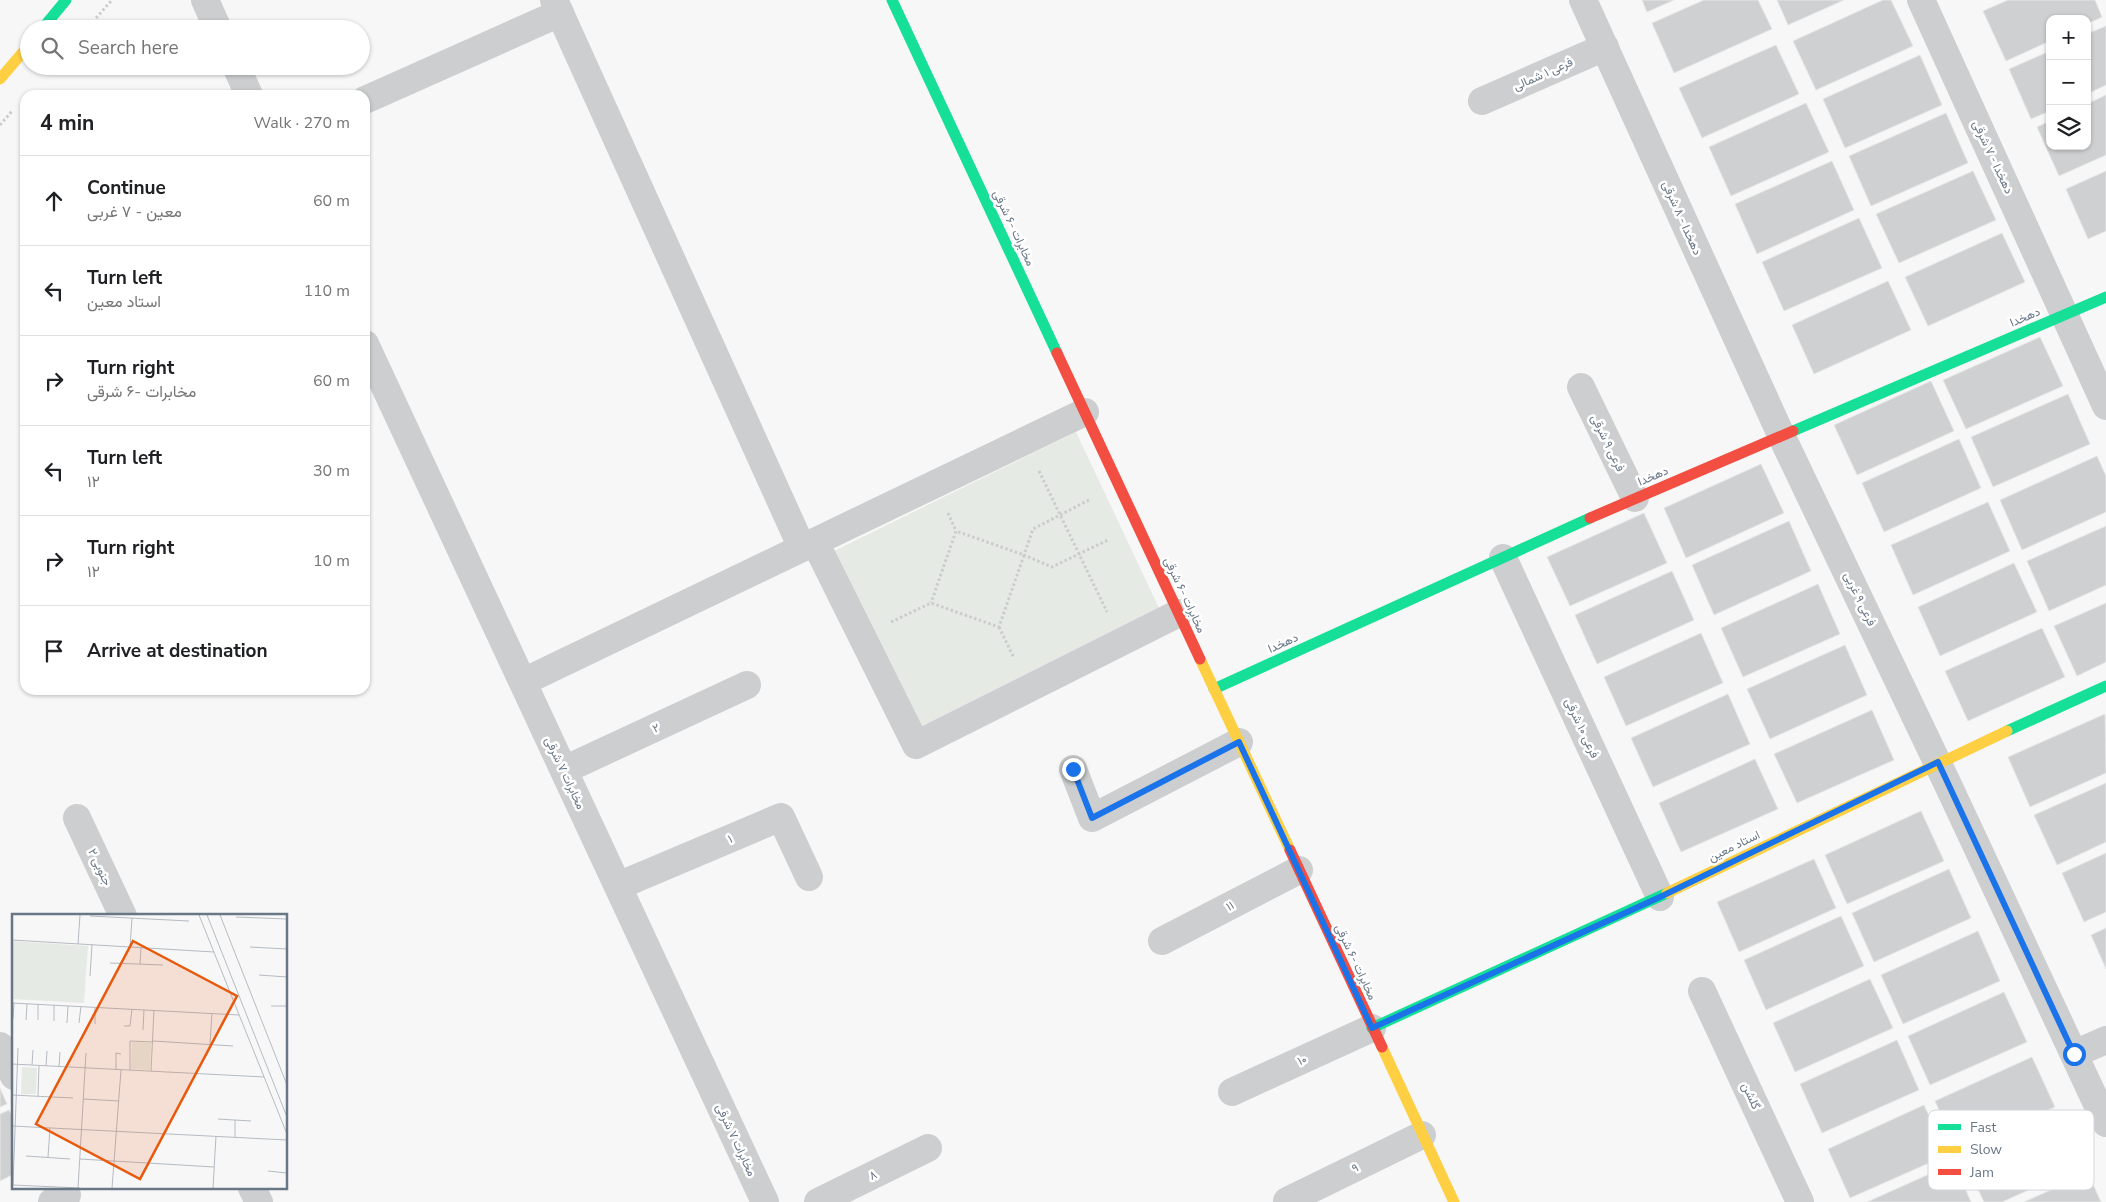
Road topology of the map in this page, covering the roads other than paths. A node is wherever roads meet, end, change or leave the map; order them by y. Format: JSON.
{"nodes":[{"id":1,"x":66,"y":0,"type":"edge"},
{"id":2,"x":205,"y":0,"type":"edge"},
{"id":3,"x":892,"y":0,"type":"edge"},
{"id":4,"x":1583,"y":0,"type":"edge"},
{"id":5,"x":1920,"y":0,"type":"edge"},
{"id":6,"x":557,"y":7,"type":"edge"},
{"id":7,"x":49,"y":20,"type":"edge"},
{"id":8,"x":214,"y":20,"type":"edge"},
{"id":9,"x":1605,"y":47,"type":"junction"},
{"id":10,"x":20,"y":56,"type":"edge"},
{"id":11,"x":240,"y":75,"type":"edge"},
{"id":12,"x":0,"y":79,"type":"edge"},
{"id":13,"x":247,"y":90,"type":"edge"},
{"id":14,"x":370,"y":98,"type":"edge"},
{"id":15,"x":1482,"y":101,"type":"dead end"},
{"id":16,"x":2106,"y":297,"type":"edge"},
{"id":17,"x":2065,"y":314,"type":"junction"},
{"id":18,"x":370,"y":355,"type":"edge"},
{"id":19,"x":1581,"y":387,"type":"dead end"},
{"id":20,"x":2106,"y":406,"type":"edge"},
{"id":21,"x":1084,"y":412,"type":"junction"},
{"id":22,"x":1782,"y":437,"type":"junction"},
{"id":23,"x":1636,"y":498,"type":"junction"},
{"id":24,"x":809,"y":545,"type":"junction"},
{"id":25,"x":1503,"y":558,"type":"junction"},
{"id":26,"x":1179,"y":613,"type":"junction"},
{"id":27,"x":523,"y":682,"type":"junction"},
{"id":28,"x":747,"y":685,"type":"dead end"},
{"id":29,"x":2106,"y":686,"type":"edge"},
{"id":30,"x":1214,"y":689,"type":"junction"},
{"id":31,"x":1239,"y":742,"type":"junction"},
{"id":32,"x":1938,"y":762,"type":"junction"},
{"id":33,"x":1073,"y":769,"type":"dead end"},
{"id":34,"x":564,"y":770,"type":"junction"},
{"id":35,"x":77,"y":818,"type":"dead end"},
{"id":36,"x":1299,"y":870,"type":"junction"},
{"id":37,"x":809,"y":877,"type":"dead end"},
{"id":38,"x":618,"y":886,"type":"junction"},
{"id":39,"x":1660,"y":897,"type":"junction"},
{"id":40,"x":122,"y":914,"type":"edge"},
{"id":41,"x":1162,"y":941,"type":"dead end"},
{"id":42,"x":1702,"y":991,"type":"dead end"},
{"id":43,"x":1372,"y":1028,"type":"junction"},
{"id":44,"x":2106,"y":1040,"type":"edge"},
{"id":45,"x":0,"y":1046,"type":"edge"},
{"id":46,"x":2074,"y":1054,"type":"junction"},
{"id":47,"x":12,"y":1072,"type":"edge"},
{"id":48,"x":1232,"y":1092,"type":"dead end"},
{"id":49,"x":2106,"y":1123,"type":"edge"},
{"id":50,"x":1422,"y":1135,"type":"junction"},
{"id":51,"x":928,"y":1148,"type":"dead end"},
{"id":52,"x":253,"y":1190,"type":"edge"},
{"id":53,"x":1287,"y":1201,"type":"edge"},
{"id":54,"x":259,"y":1202,"type":"edge"},
{"id":55,"x":765,"y":1202,"type":"edge"},
{"id":56,"x":818,"y":1202,"type":"edge"},
{"id":57,"x":1454,"y":1202,"type":"edge"},
{"id":58,"x":1800,"y":1202,"type":"edge"}],
"edges":[{"from":1,"to":7,"type":"street"},
{"from":2,"to":8,"type":"street"},
{"from":3,"to":21,"type":"street","name":"مخابرات -۶ شرقی"},
{"from":4,"to":9,"type":"street","name":"دهخدا - ۸ شرقی"},
{"from":5,"to":17,"type":"street","name":"دهخدا - ۷ شرقی"},
{"from":6,"to":14,"type":"street"},
{"from":6,"to":24,"type":"street"},
{"from":9,"to":15,"type":"street","name":"فرعی ۱ شمالی"},
{"from":9,"to":22,"type":"street","name":"دهخدا - ۸ شرقی"},
{"from":10,"to":12,"type":"street"},
{"from":11,"to":13,"type":"street"},
{"from":16,"to":17,"type":"street","name":"دهخدا"},
{"from":17,"to":20,"type":"street","name":"دهخدا - ۷ شرقی"},
{"from":17,"to":22,"type":"street","name":"دهخدا"},
{"from":18,"to":27,"type":"street","name":"مخابرات ۷ شرقی"},
{"from":19,"to":23,"type":"street","name":"فرعی ۹ شرقی"},
{"from":21,"to":24,"type":"street"},
{"from":21,"to":26,"type":"street","name":"مخابرات -۶ شرقی"},
{"from":22,"to":23,"type":"street","name":"دهخدا"},
{"from":22,"to":32,"type":"street","name":"فرعی ۹ غربی"},
{"from":23,"to":25,"type":"street","name":"دهخدا"},
{"from":24,"to":26,"type":"street"},
{"from":24,"to":27,"type":"street"},
{"from":25,"to":30,"type":"street","name":"دهخدا"},
{"from":25,"to":39,"type":"street","name":"فرعی ۱۰ شرقی"},
{"from":26,"to":30,"type":"street","name":"مخابرات -۶ شرقی"},
{"from":27,"to":34,"type":"street","name":"مخابرات ۷ شرقی"},
{"from":28,"to":34,"type":"street","name":"۲"},
{"from":29,"to":32,"type":"street","name":"استاد معین"},
{"from":30,"to":31,"type":"street","name":"مخابرات -۶ شرقی"},
{"from":31,"to":33,"type":"street"},
{"from":31,"to":36,"type":"street","name":"مخابرات -۶ شرقی"},
{"from":32,"to":39,"type":"street","name":"استاد معین"},
{"from":32,"to":46,"type":"street","name":"فرعی ۹ غربی"},
{"from":34,"to":38,"type":"street","name":"مخابرات ۷ شرقی"},
{"from":35,"to":40,"type":"street","name":"۲ جنوبی"},
{"from":36,"to":41,"type":"street","name":"۱۱"},
{"from":36,"to":43,"type":"street","name":"مخابرات -۶ شرقی"},
{"from":37,"to":38,"type":"street","name":"۱"},
{"from":38,"to":55,"type":"street","name":"مخابرات ۷ شرقی"},
{"from":39,"to":43,"type":"street","name":"استاد معین"},
{"from":42,"to":58,"type":"street","name":"گلشن"},
{"from":43,"to":48,"type":"street","name":"۱۰"},
{"from":43,"to":50,"type":"street","name":"مخابرات -۶ شرقی"},
{"from":44,"to":46,"type":"street"},
{"from":45,"to":47,"type":"street"},
{"from":46,"to":49,"type":"street","name":"فرعی ۹ غربی"},
{"from":50,"to":53,"type":"street","name":"۹"},
{"from":50,"to":57,"type":"street","name":"مخابرات -۶ شرقی"},
{"from":51,"to":56,"type":"street","name":"۸"},
{"from":52,"to":54,"type":"street"}]}
